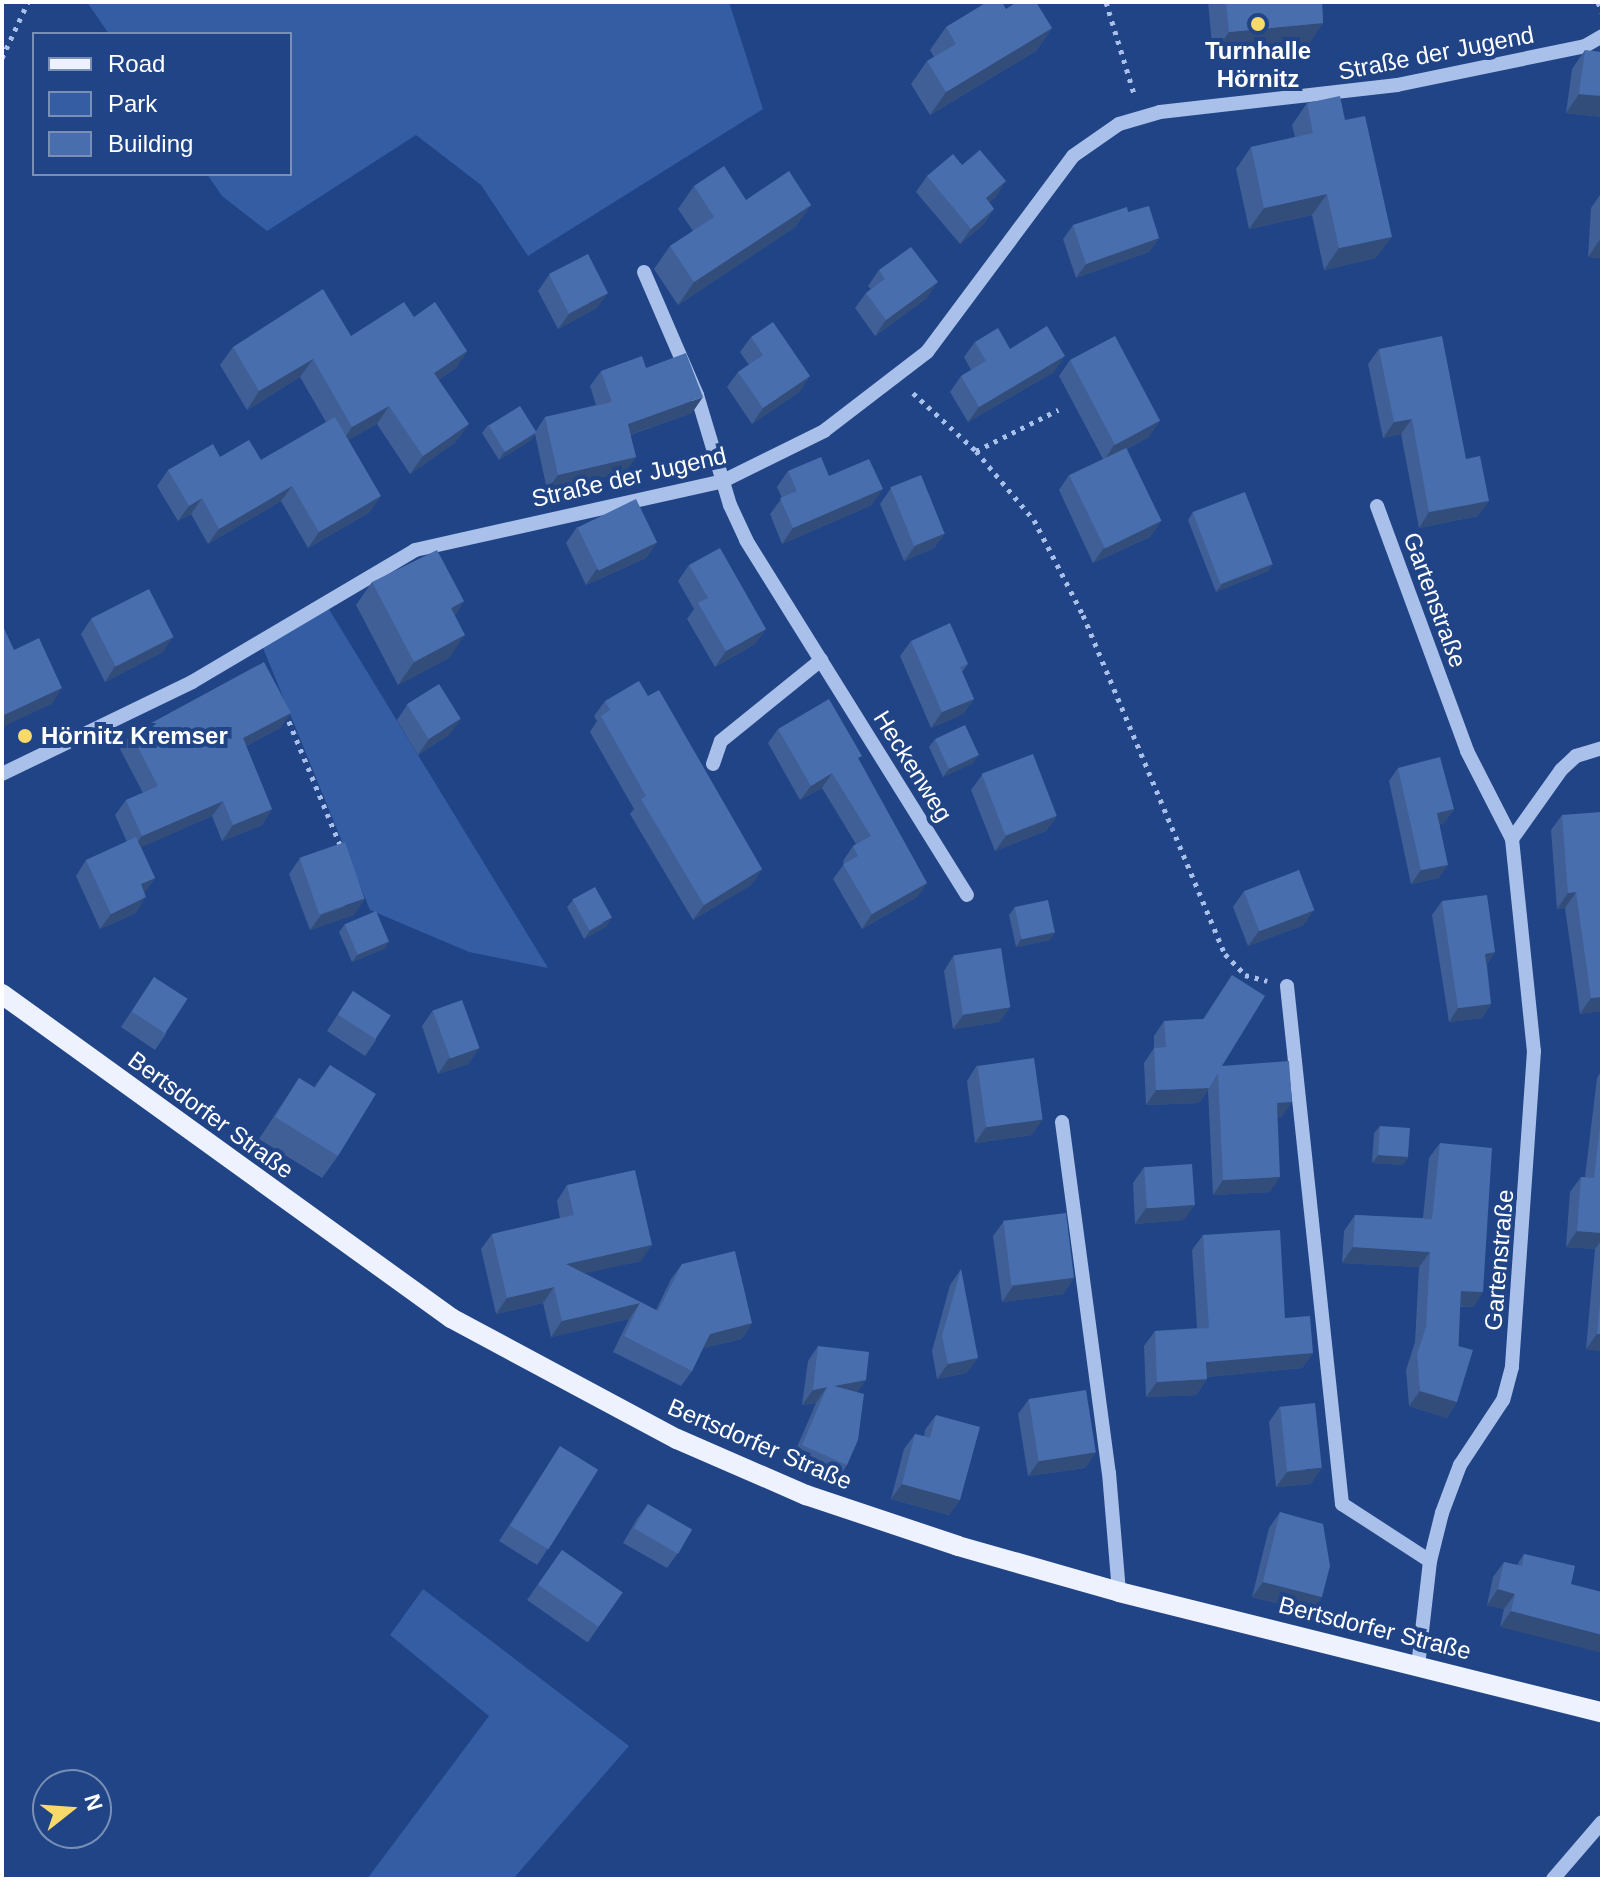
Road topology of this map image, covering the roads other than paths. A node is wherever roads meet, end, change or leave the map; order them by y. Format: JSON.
{"nodes":[{"id":1,"x":1602,"y":36,"type":"edge"},
{"id":2,"x":1602,"y":45,"type":"edge"},
{"id":3,"x":1585,"y":46,"type":"junction"},
{"id":4,"x":644,"y":272,"type":"dead end"},
{"id":5,"x":723,"y":481,"type":"junction"},
{"id":6,"x":1377,"y":506,"type":"dead end"},
{"id":7,"x":821,"y":660,"type":"junction"},
{"id":8,"x":1602,"y":748,"type":"edge"},
{"id":9,"x":713,"y":764,"type":"dead end"},
{"id":10,"x":2,"y":774,"type":"edge"},
{"id":11,"x":1512,"y":839,"type":"junction"},
{"id":12,"x":967,"y":895,"type":"dead end"},
{"id":13,"x":1287,"y":986,"type":"road end"},
{"id":14,"x":2,"y":994,"type":"edge"},
{"id":15,"x":1062,"y":1122,"type":"dead end"},
{"id":16,"x":1430,"y":1561,"type":"junction"},
{"id":17,"x":1119,"y":1592,"type":"junction"},
{"id":18,"x":1418,"y":1666,"type":"junction"},
{"id":19,"x":1602,"y":1712,"type":"edge"},
{"id":20,"x":1602,"y":1822,"type":"edge"},
{"id":21,"x":1553,"y":1879,"type":"edge"}],
"edges":[{"from":1,"to":3,"type":"street","name":"Straße der Jugend"},
{"from":2,"to":3,"type":"street"},
{"from":3,"to":5,"type":"street","name":"Straße der Jugend"},
{"from":4,"to":5,"type":"street","name":"Heckenweg"},
{"from":5,"to":7,"type":"street","name":"Heckenweg"},
{"from":5,"to":10,"type":"street","name":"Straße der Jugend"},
{"from":6,"to":11,"type":"street","name":"Gartenstraße"},
{"from":7,"to":9,"type":"street"},
{"from":7,"to":12,"type":"street","name":"Heckenweg"},
{"from":8,"to":11,"type":"street"},
{"from":11,"to":16,"type":"street","name":"Gartenstraße"},
{"from":13,"to":16,"type":"street"},
{"from":14,"to":17,"type":"main road","name":"Bertsdorfer Straße"},
{"from":15,"to":17,"type":"street"},
{"from":16,"to":18,"type":"street","name":"Gartenstraße"},
{"from":17,"to":18,"type":"main road","name":"Bertsdorfer Straße"},
{"from":18,"to":19,"type":"main road","name":"Bertsdorfer Straße"},
{"from":20,"to":21,"type":"street"}]}
